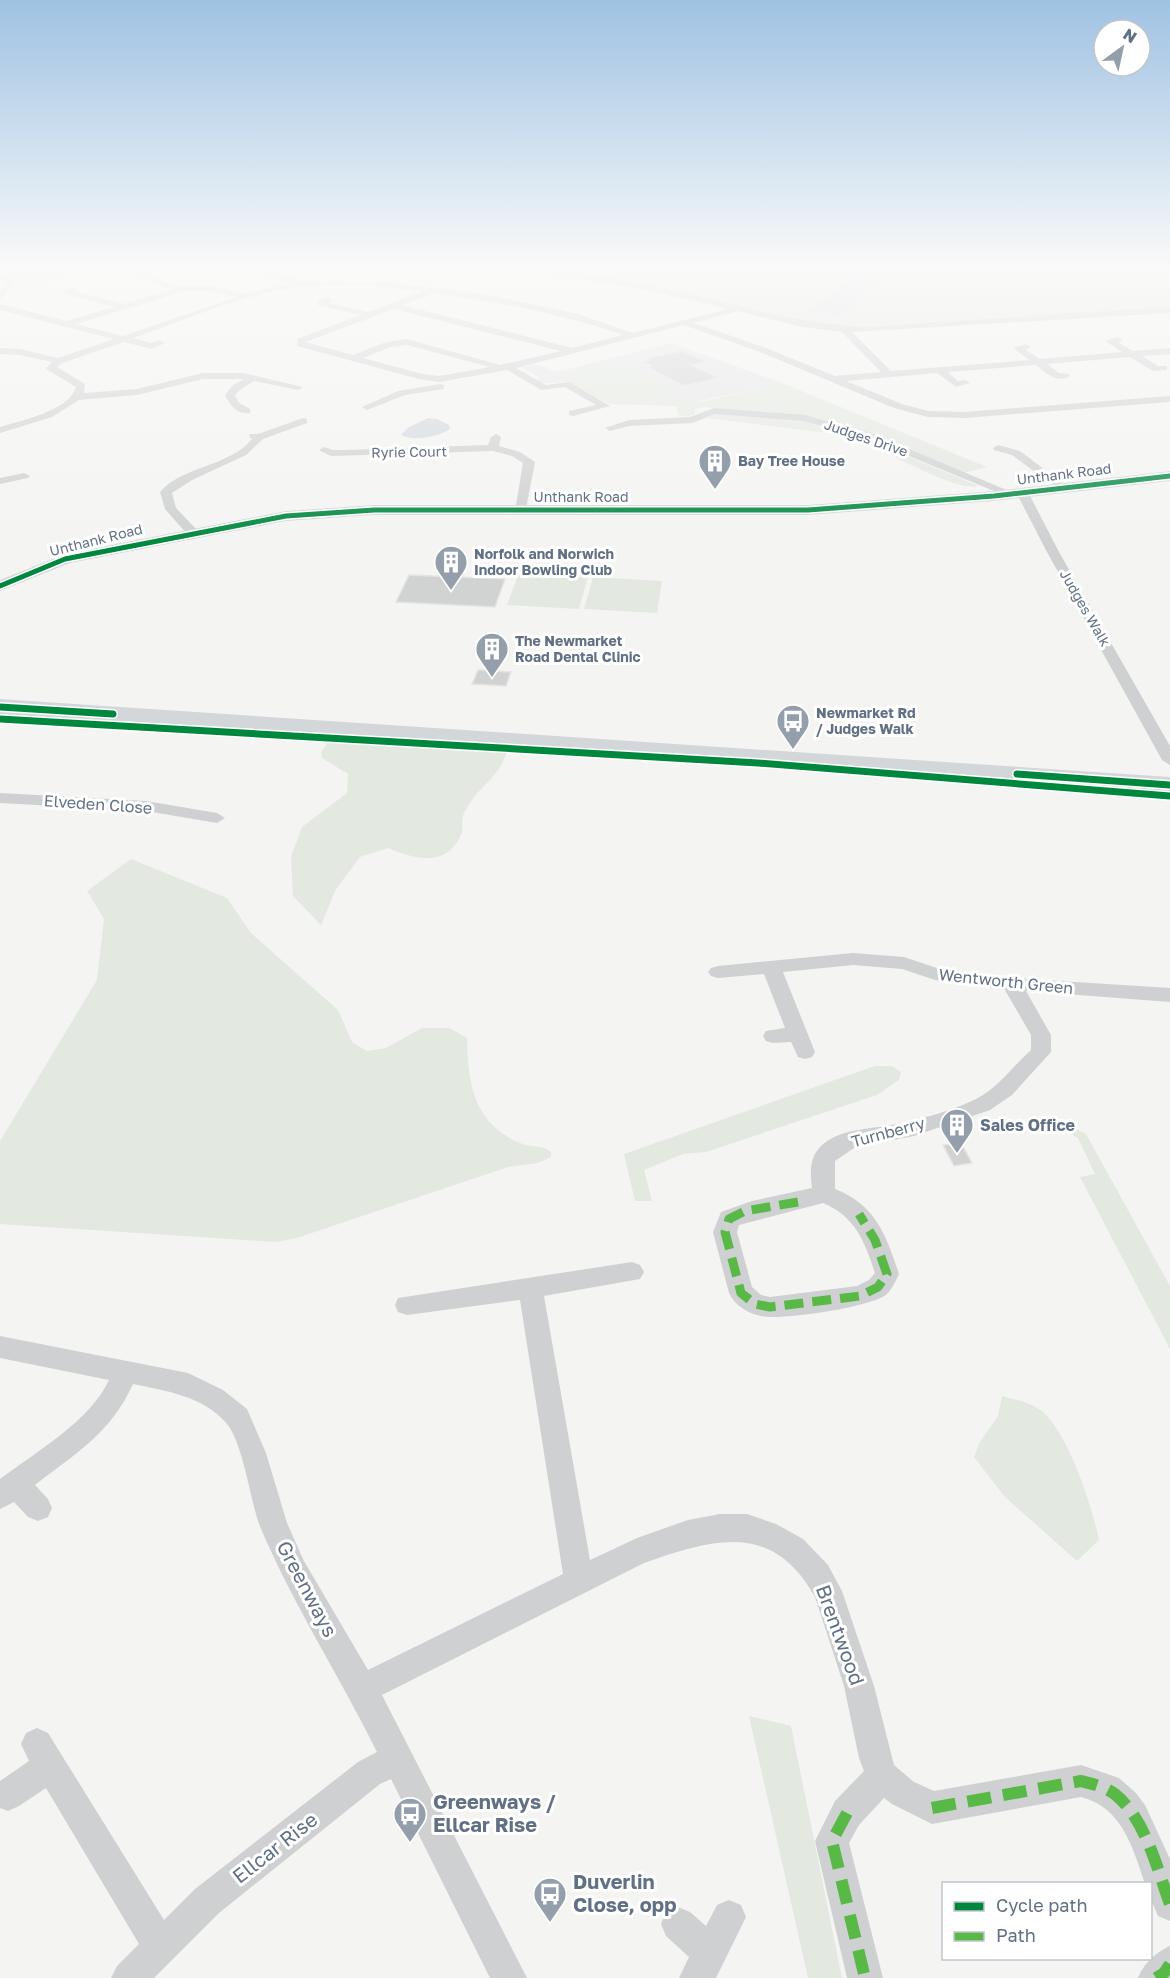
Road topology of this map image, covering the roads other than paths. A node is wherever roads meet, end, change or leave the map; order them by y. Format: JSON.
{"nodes":[{"id":1,"x":59,"y":361,"type":"edge"},
{"id":2,"x":361,"y":361,"type":"edge"},
{"id":3,"x":483,"y":361,"type":"edge"},
{"id":4,"x":530,"y":361,"type":"edge"},
{"id":5,"x":789,"y":361,"type":"edge"},
{"id":6,"x":876,"y":361,"type":"edge"},
{"id":7,"x":1045,"y":361,"type":"edge"},
{"id":8,"x":1144,"y":361,"type":"edge"},
{"id":9,"x":1037,"y":362,"type":"junction"},
{"id":10,"x":506,"y":367,"type":"junction"},
{"id":11,"x":938,"y":369,"type":"junction"},
{"id":12,"x":1156,"y":369,"type":"dead end"},
{"id":13,"x":887,"y":373,"type":"junction"},
{"id":14,"x":1057,"y":376,"type":"dead end"},
{"id":15,"x":451,"y":377,"type":"junction"},
{"id":16,"x":253,"y":378,"type":"junction"},
{"id":17,"x":835,"y":379,"type":"junction"},
{"id":18,"x":956,"y":384,"type":"dead end"},
{"id":19,"x":298,"y":387,"type":"dead end"},
{"id":20,"x":78,"y":397,"type":"junction"},
{"id":21,"x":1170,"y":399,"type":"edge"},
{"id":22,"x":373,"y":406,"type":"dead end"},
{"id":23,"x":246,"y":411,"type":"dead end"},
{"id":24,"x":573,"y":413,"type":"dead end"},
{"id":25,"x":303,"y":421,"type":"dead end"},
{"id":26,"x":610,"y":428,"type":"dead end"},
{"id":27,"x":0,"y":430,"type":"edge"},
{"id":28,"x":998,"y":448,"type":"dead end"},
{"id":29,"x":324,"y":450,"type":"dead end"},
{"id":30,"x":24,"y":476,"type":"dead end"},
{"id":31,"x":1170,"y":476,"type":"edge"},
{"id":32,"x":0,"y":481,"type":"edge"},
{"id":33,"x":1062,"y":487,"type":"junction"},
{"id":34,"x":1016,"y":493,"type":"junction"},
{"id":35,"x":521,"y":511,"type":"junction"},
{"id":36,"x":192,"y":532,"type":"junction"},
{"id":37,"x":0,"y":586,"type":"edge"},
{"id":38,"x":0,"y":707,"type":"edge"},
{"id":39,"x":1150,"y":723,"type":"junction"},
{"id":40,"x":1170,"y":724,"type":"edge"},
{"id":41,"x":1170,"y":760,"type":"edge"},
{"id":42,"x":1170,"y":785,"type":"edge"},
{"id":43,"x":0,"y":798,"type":"edge"},
{"id":44,"x":217,"y":818,"type":"dead end"},
{"id":45,"x":771,"y":967,"type":"junction"},
{"id":46,"x":718,"y":972,"type":"dead end"},
{"id":47,"x":1012,"y":984,"type":"junction"},
{"id":48,"x":1170,"y":995,"type":"edge"},
{"id":49,"x":773,"y":1036,"type":"dead end"},
{"id":50,"x":824,"y":1194,"type":"junction"},
{"id":51,"x":632,"y":1272,"type":"dead end"},
{"id":52,"x":530,"y":1288,"type":"junction"},
{"id":53,"x":407,"y":1305,"type":"dead end"},
{"id":54,"x":0,"y":1347,"type":"edge"},
{"id":55,"x":126,"y":1370,"type":"junction"},
{"id":56,"x":8,"y":1490,"type":"edge"},
{"id":57,"x":38,"y":1508,"type":"dead end"},
{"id":58,"x":579,"y":1581,"type":"junction"},
{"id":59,"x":362,"y":1689,"type":"junction"},
{"id":60,"x":396,"y":1759,"type":"junction"},
{"id":61,"x":882,"y":1776,"type":"junction"},
{"id":62,"x":8,"y":1795,"type":"dead end"},
{"id":63,"x":1170,"y":1904,"type":"edge"},
{"id":64,"x":729,"y":1917,"type":"dead end"},
{"id":65,"x":678,"y":1924,"type":"dead end"},
{"id":66,"x":160,"y":1946,"type":"junction"},
{"id":67,"x":1170,"y":1964,"type":"edge"},
{"id":68,"x":704,"y":1966,"type":"edge"},
{"id":69,"x":129,"y":1978,"type":"edge"},
{"id":70,"x":509,"y":1978,"type":"edge"},
{"id":71,"x":866,"y":1978,"type":"edge"},
{"id":72,"x":1156,"y":1978,"type":"edge"}],
"edges":[{"from":1,"to":20,"type":"street"},
{"from":2,"to":15,"type":"street"},
{"from":3,"to":10,"type":"street"},
{"from":4,"to":10,"type":"street"},
{"from":5,"to":17,"type":"street"},
{"from":6,"to":13,"type":"street"},
{"from":7,"to":9,"type":"street"},
{"from":8,"to":12,"type":"street"},
{"from":9,"to":11,"type":"street"},
{"from":9,"to":14,"type":"street"},
{"from":10,"to":15,"type":"street"},
{"from":10,"to":24,"type":"street"},
{"from":11,"to":13,"type":"street"},
{"from":11,"to":18,"type":"street"},
{"from":13,"to":17,"type":"street"},
{"from":15,"to":22,"type":"street"},
{"from":16,"to":19,"type":"street"},
{"from":16,"to":20,"type":"street"},
{"from":16,"to":23,"type":"street"},
{"from":17,"to":21,"type":"street"},
{"from":20,"to":27,"type":"street"},
{"from":25,"to":36,"type":"street"},
{"from":26,"to":34,"type":"street","name":"Judges Drive"},
{"from":28,"to":33,"type":"street"},
{"from":29,"to":35,"type":"street","name":"Ryrie Court"},
{"from":30,"to":32,"type":"street"},
{"from":31,"to":33,"type":"street","name":"Unthank Road"},
{"from":33,"to":34,"type":"street","name":"Unthank Road"},
{"from":34,"to":35,"type":"street","name":"Unthank Road"},
{"from":34,"to":39,"type":"street","name":"Judges Walk"},
{"from":35,"to":36,"type":"street","name":"Unthank Road"},
{"from":36,"to":37,"type":"street","name":"Unthank Road"},
{"from":38,"to":42,"type":"highway"},
{"from":39,"to":40,"type":"street"},
{"from":39,"to":41,"type":"street","name":"Judges Walk"},
{"from":43,"to":44,"type":"street","name":"Elveden Close"},
{"from":45,"to":46,"type":"street","name":"Wentworth Green"},
{"from":45,"to":47,"type":"street","name":"Wentworth Green"},
{"from":45,"to":49,"type":"street"},
{"from":47,"to":48,"type":"street","name":"Wentworth Green"},
{"from":47,"to":50,"type":"street","name":"Turnberry"},
{"from":50,"to":50,"type":"street"},
{"from":51,"to":52,"type":"street"},
{"from":52,"to":53,"type":"street"},
{"from":52,"to":58,"type":"street"},
{"from":54,"to":55,"type":"street","name":"Greenways"},
{"from":55,"to":56,"type":"street"},
{"from":55,"to":59,"type":"street","name":"Greenways"},
{"from":56,"to":57,"type":"street"},
{"from":58,"to":59,"type":"street","name":"Brentwood"},
{"from":58,"to":61,"type":"street","name":"Brentwood"},
{"from":59,"to":60,"type":"street","name":"Greenways"},
{"from":60,"to":66,"type":"street","name":"Ellcar Rise"},
{"from":60,"to":70,"type":"street","name":"Greenways"},
{"from":61,"to":63,"type":"street"},
{"from":61,"to":71,"type":"street"},
{"from":62,"to":66,"type":"street"},
{"from":64,"to":68,"type":"street"},
{"from":65,"to":68,"type":"street"},
{"from":66,"to":69,"type":"street","name":"Ellcar Rise"},
{"from":67,"to":72,"type":"street"}]}
